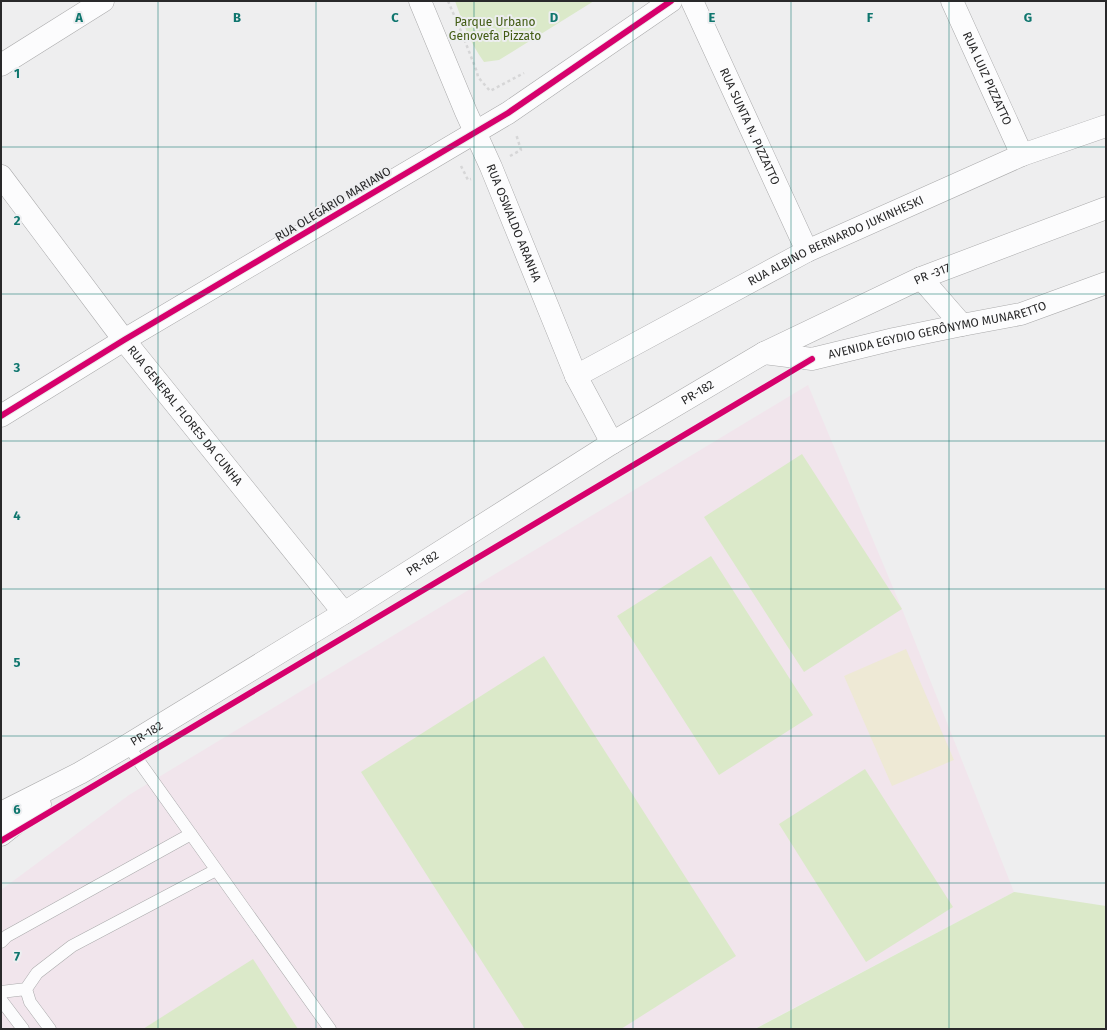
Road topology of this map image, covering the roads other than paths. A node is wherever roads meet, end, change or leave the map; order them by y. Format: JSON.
{"nodes":[{"id":1,"x":103,"y":1,"type":"edge"},
{"id":2,"x":420,"y":1,"type":"edge"},
{"id":3,"x":671,"y":1,"type":"edge"},
{"id":4,"x":692,"y":1,"type":"edge"},
{"id":5,"x":952,"y":1,"type":"edge"},
{"id":6,"x":1,"y":65,"type":"edge"},
{"id":7,"x":1106,"y":126,"type":"edge"},
{"id":8,"x":476,"y":132,"type":"junction"},
{"id":9,"x":1022,"y":155,"type":"junction"},
{"id":10,"x":1,"y":176,"type":"edge"},
{"id":11,"x":1106,"y":208,"type":"edge"},
{"id":12,"x":807,"y":251,"type":"junction"},
{"id":13,"x":921,"y":278,"type":"junction"},
{"id":14,"x":1106,"y":283,"type":"edge"},
{"id":15,"x":962,"y":325,"type":"junction"},
{"id":16,"x":124,"y":340,"type":"junction"},
{"id":17,"x":764,"y":353,"type":"junction"},
{"id":18,"x":576,"y":376,"type":"junction"},
{"id":19,"x":1,"y":416,"type":"edge"},
{"id":20,"x":612,"y":443,"type":"junction"},
{"id":21,"x":344,"y":613,"type":"junction"},
{"id":22,"x":128,"y":745,"type":"junction"},
{"id":23,"x":80,"y":773,"type":"junction"},
{"id":24,"x":1,"y":813,"type":"edge"},
{"id":25,"x":191,"y":834,"type":"junction"},
{"id":26,"x":1,"y":835,"type":"edge"},
{"id":27,"x":216,"y":870,"type":"junction"},
{"id":28,"x":1,"y":942,"type":"edge"},
{"id":29,"x":26,"y":989,"type":"junction"},
{"id":30,"x":1,"y":992,"type":"edge"},
{"id":31,"x":1,"y":1000,"type":"edge"},
{"id":32,"x":23,"y":1029,"type":"edge"},
{"id":33,"x":50,"y":1029,"type":"edge"},
{"id":34,"x":330,"y":1029,"type":"edge"}],
"edges":[{"from":1,"to":6,"type":"street"},
{"from":2,"to":8,"type":"street","name":"RUA OSWALDO ARANHA"},
{"from":3,"to":8,"type":"street","name":"RUA OLEGÁRIO MARIANO"},
{"from":4,"to":12,"type":"street","name":"RUA SUNTA N. PIZZATTO"},
{"from":5,"to":9,"type":"street","name":"RUA LUIZ PIZZATTO"},
{"from":7,"to":9,"type":"street","name":"RUA ALBINO BERNARDO JUKINHESKI"},
{"from":8,"to":16,"type":"street","name":"RUA OLEGÁRIO MARIANO"},
{"from":8,"to":18,"type":"street","name":"RUA OSWALDO ARANHA"},
{"from":9,"to":12,"type":"street","name":"RUA ALBINO BERNARDO JUKINHESKI"},
{"from":10,"to":16,"type":"street","name":"RUA GENERAL FLORES DA CUNHA"},
{"from":11,"to":13,"type":"street","name":"PR -317","number":"PR-182"},
{"from":12,"to":18,"type":"street","name":"RUA ALBINO BERNARDO JUKINHESKI"},
{"from":13,"to":15,"type":"street"},
{"from":13,"to":17,"type":"street","name":"PR -317","number":"PR-182"},
{"from":14,"to":15,"type":"street","name":"AVENIDA EGYDIO GERÔNYMO MUNARETTO"},
{"from":15,"to":17,"type":"street","name":"AVENIDA EGYDIO GERÔNYMO MUNARETTO"},
{"from":16,"to":19,"type":"street","name":"RUA OLEGÁRIO MARIANO"},
{"from":16,"to":21,"type":"street","name":"RUA GENERAL FLORES DA CUNHA"},
{"from":17,"to":20,"type":"street","name":"PR-182","number":"PR-182"},
{"from":18,"to":20,"type":"street","name":"RUA OSWALDO ARANHA"},
{"from":20,"to":21,"type":"street","name":"PR-182","number":"PR-182"},
{"from":21,"to":22,"type":"street","name":"PR-182","number":"PR-182"},
{"from":22,"to":23,"type":"street","name":"PR-182","number":"PR-182"},
{"from":22,"to":25,"type":"lane"},
{"from":23,"to":24,"type":"street","number":"PR-182"},
{"from":23,"to":26,"type":"street","number":"PR-182"},
{"from":25,"to":27,"type":"lane"},
{"from":25,"to":28,"type":"lane"},
{"from":27,"to":29,"type":"lane"},
{"from":27,"to":34,"type":"lane"},
{"from":29,"to":30,"type":"lane"},
{"from":29,"to":33,"type":"lane"},
{"from":31,"to":32,"type":"lane"}]}
